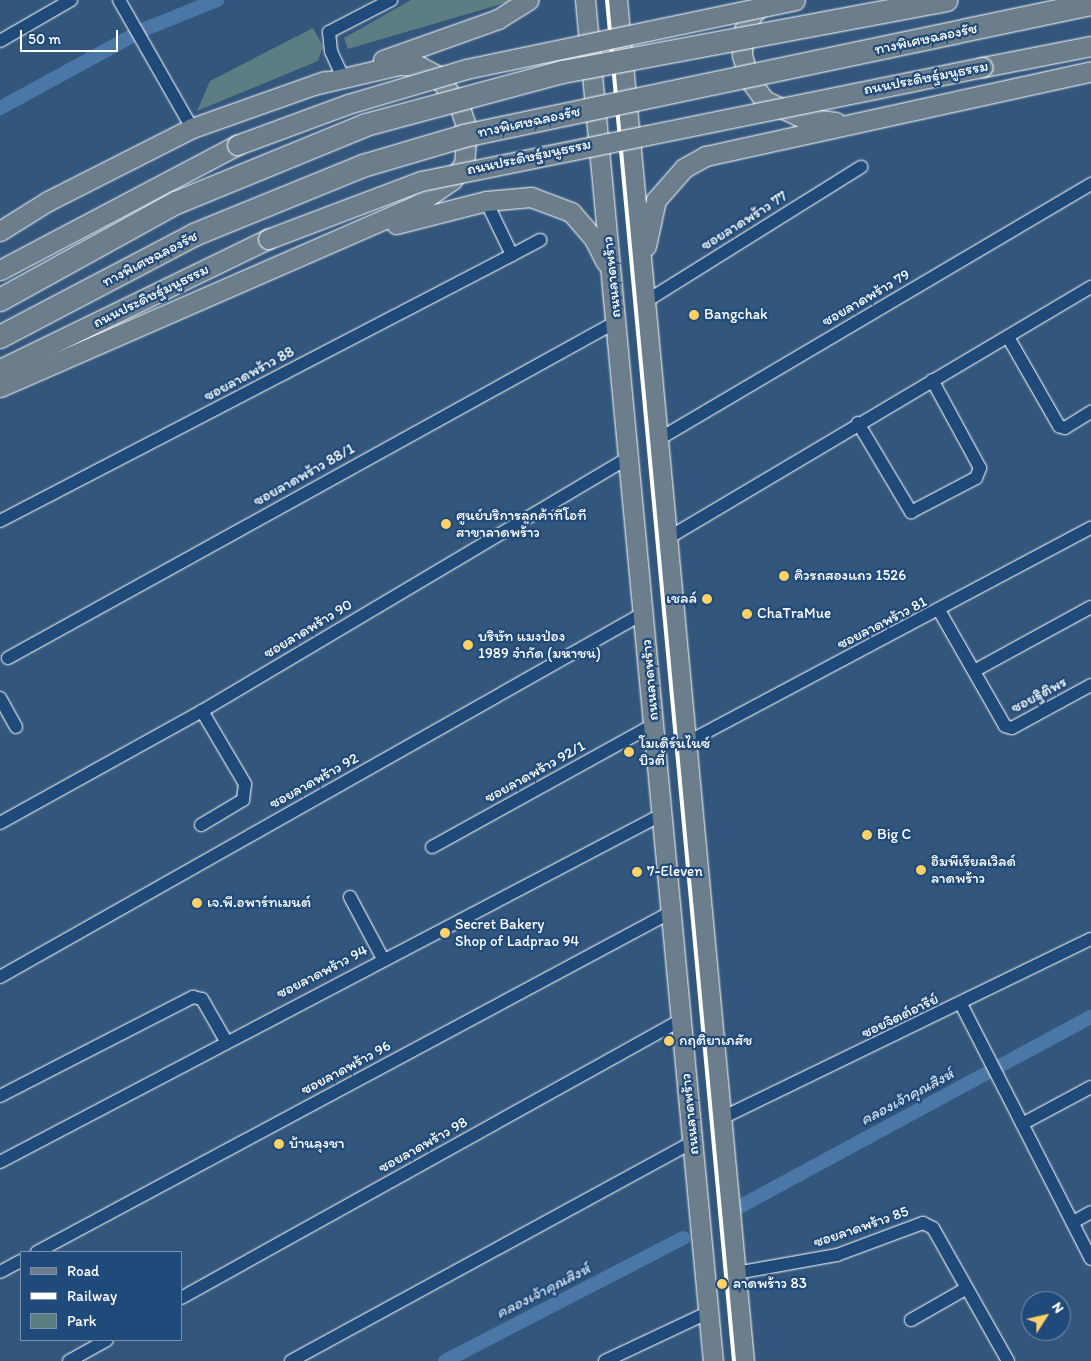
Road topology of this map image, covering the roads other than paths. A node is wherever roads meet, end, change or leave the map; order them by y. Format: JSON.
{"nodes":[{"id":1,"x":71,"y":0,"type":"edge"},
{"id":2,"x":119,"y":0,"type":"edge"},
{"id":3,"x":391,"y":0,"type":"edge"},
{"id":4,"x":529,"y":0,"type":"edge"},
{"id":5,"x":586,"y":0,"type":"edge"},
{"id":6,"x":617,"y":0,"type":"edge"},
{"id":7,"x":768,"y":0,"type":"edge"},
{"id":8,"x":795,"y":0,"type":"edge"},
{"id":9,"x":946,"y":0,"type":"edge"},
{"id":10,"x":1091,"y":4,"type":"edge"},
{"id":11,"x":0,"y":41,"type":"edge"},
{"id":12,"x":1091,"y":46,"type":"edge"},
{"id":13,"x":1091,"y":71,"type":"edge"},
{"id":14,"x":342,"y":75,"type":"junction"},
{"id":15,"x":623,"y":76,"type":"junction"},
{"id":16,"x":592,"y":81,"type":"junction"},
{"id":17,"x":314,"y":85,"type":"junction"},
{"id":18,"x":628,"y":122,"type":"junction"},
{"id":19,"x":850,"y":124,"type":"junction"},
{"id":20,"x":597,"y":126,"type":"junction"},
{"id":21,"x":192,"y":128,"type":"junction"},
{"id":22,"x":860,"y":167,"type":"dead end"},
{"id":23,"x":1091,"y":184,"type":"edge"},
{"id":24,"x":486,"y":200,"type":"junction"},
{"id":25,"x":0,"y":231,"type":"edge"},
{"id":26,"x":540,"y":240,"type":"dead end"},
{"id":27,"x":335,"y":241,"type":"junction"},
{"id":28,"x":512,"y":255,"type":"junction"},
{"id":29,"x":0,"y":270,"type":"edge"},
{"id":30,"x":611,"y":274,"type":"junction"},
{"id":31,"x":643,"y":279,"type":"junction"},
{"id":32,"x":1091,"y":287,"type":"edge"},
{"id":33,"x":0,"y":300,"type":"edge"},
{"id":34,"x":645,"y":302,"type":"junction"},
{"id":35,"x":616,"y":322,"type":"junction"},
{"id":36,"x":0,"y":337,"type":"edge"},
{"id":37,"x":1008,"y":337,"type":"junction"},
{"id":38,"x":0,"y":369,"type":"edge"},
{"id":39,"x":932,"y":380,"type":"junction"},
{"id":40,"x":0,"y":387,"type":"edge"},
{"id":41,"x":1091,"y":412,"type":"edge"},
{"id":42,"x":858,"y":423,"type":"junction"},
{"id":43,"x":658,"y":439,"type":"junction"},
{"id":44,"x":630,"y":457,"type":"junction"},
{"id":45,"x":0,"y":521,"type":"edge"},
{"id":46,"x":1091,"y":528,"type":"edge"},
{"id":47,"x":668,"y":538,"type":"junction"},
{"id":48,"x":1091,"y":607,"type":"edge"},
{"id":49,"x":940,"y":612,"type":"junction"},
{"id":50,"x":644,"y":613,"type":"junction"},
{"id":51,"x":8,"y":658,"type":"dead end"},
{"id":52,"x":974,"y":671,"type":"junction"},
{"id":53,"x":1091,"y":685,"type":"edge"},
{"id":54,"x":0,"y":698,"type":"edge"},
{"id":55,"x":202,"y":711,"type":"junction"},
{"id":56,"x":654,"y":725,"type":"junction"},
{"id":57,"x":16,"y":727,"type":"dead end"},
{"id":58,"x":686,"y":743,"type":"junction"},
{"id":59,"x":661,"y":814,"type":"junction"},
{"id":60,"x":0,"y":823,"type":"edge"},
{"id":61,"x":201,"y":825,"type":"dead end"},
{"id":62,"x":432,"y":847,"type":"dead end"},
{"id":63,"x":350,"y":897,"type":"dead end"},
{"id":64,"x":671,"y":912,"type":"junction"},
{"id":65,"x":1091,"y":939,"type":"edge"},
{"id":66,"x":384,"y":959,"type":"junction"},
{"id":67,"x":0,"y":977,"type":"edge"},
{"id":68,"x":960,"y":1004,"type":"junction"},
{"id":69,"x":681,"y":1020,"type":"junction"},
{"id":70,"x":226,"y":1041,"type":"junction"},
{"id":71,"x":1091,"y":1086,"type":"edge"},
{"id":72,"x":0,"y":1096,"type":"edge"},
{"id":73,"x":722,"y":1118,"type":"junction"},
{"id":74,"x":1022,"y":1124,"type":"junction"},
{"id":75,"x":693,"y":1142,"type":"junction"},
{"id":76,"x":0,"y":1162,"type":"edge"},
{"id":77,"x":1091,"y":1212,"type":"edge"},
{"id":78,"x":1075,"y":1220,"type":"junction"},
{"id":79,"x":38,"y":1251,"type":"edge"},
{"id":80,"x":1091,"y":1259,"type":"edge"},
{"id":81,"x":20,"y":1261,"type":"edge"},
{"id":82,"x":0,"y":1272,"type":"edge"},
{"id":83,"x":736,"y":1272,"type":"junction"},
{"id":84,"x":967,"y":1288,"type":"junction"},
{"id":85,"x":182,"y":1297,"type":"edge"},
{"id":86,"x":709,"y":1312,"type":"junction"},
{"id":87,"x":911,"y":1320,"type":"dead end"},
{"id":88,"x":105,"y":1341,"type":"edge"},
{"id":89,"x":69,"y":1361,"type":"edge"},
{"id":90,"x":291,"y":1361,"type":"edge"},
{"id":91,"x":605,"y":1361,"type":"edge"},
{"id":92,"x":713,"y":1361,"type":"edge"},
{"id":93,"x":744,"y":1361,"type":"edge"},
{"id":94,"x":1008,"y":1361,"type":"edge"}],
"edges":[{"from":1,"to":11,"type":"street"},
{"from":2,"to":21,"type":"street"},
{"from":3,"to":14,"type":"street"},
{"from":4,"to":14,"type":"main road"},
{"from":5,"to":16,"type":"main road","name":"ถนนลาดพร้าว"},
{"from":6,"to":15,"type":"main road","name":"ถนนลาดพร้าว"},
{"from":7,"to":19,"type":"main road"},
{"from":8,"to":29,"type":"main road","bridge":true},
{"from":9,"to":33,"type":"highway","bridge":true},
{"from":10,"to":36,"type":"highway","name":"ทางพิเศษฉลองรัช","bridge":true},
{"from":12,"to":38,"type":"main road","name":"ถนนประดิษฐ์มนูธรรม","bridge":true},
{"from":13,"to":19,"type":"main road"},
{"from":14,"to":17,"type":"main road"},
{"from":15,"to":16,"type":"main road"},
{"from":15,"to":18,"type":"main road","name":"ถนนลาดพร้าว"},
{"from":16,"to":20,"type":"main road","name":"ถนนลาดพร้าว"},
{"from":17,"to":21,"type":"main road"},
{"from":17,"to":27,"type":"main road"},
{"from":18,"to":20,"type":"main road"},
{"from":18,"to":31,"type":"main road","name":"ถนนลาดพร้าว"},
{"from":19,"to":31,"type":"main road"},
{"from":20,"to":30,"type":"main road","name":"ถนนลาดพร้าว"},
{"from":21,"to":25,"type":"main road"},
{"from":22,"to":34,"type":"street","name":"ซอยลาดพร้าว 77"},
{"from":23,"to":43,"type":"street","name":"ซอยลาดพร้าว 79"},
{"from":24,"to":27,"type":"main road"},
{"from":24,"to":28,"type":"street"},
{"from":24,"to":30,"type":"main road"},
{"from":26,"to":28,"type":"street","name":"ซอยลาดพร้าว 88"},
{"from":27,"to":40,"type":"main road"},
{"from":28,"to":45,"type":"street","name":"ซอยลาดพร้าว 88"},
{"from":30,"to":35,"type":"main road","name":"ถนนลาดพร้าว"},
{"from":31,"to":34,"type":"main road","name":"ถนนลาดพร้าว"},
{"from":32,"to":37,"type":"street"},
{"from":34,"to":43,"type":"main road","name":"ถนนลาดพร้าว"},
{"from":35,"to":44,"type":"main road","name":"ถนนลาดพร้าว"},
{"from":35,"to":51,"type":"street","name":"ซอยลาดพร้าว 88/1"},
{"from":37,"to":39,"type":"street"},
{"from":37,"to":41,"type":"street"},
{"from":39,"to":42,"type":"street"},
{"from":39,"to":42,"type":"street"},
{"from":42,"to":47,"type":"street"},
{"from":43,"to":47,"type":"main road","name":"ถนนลาดพร้าว"},
{"from":44,"to":50,"type":"main road","name":"ถนนลาดพร้าว"},
{"from":44,"to":55,"type":"street","name":"ซอยลาดพร้าว 90"},
{"from":46,"to":49,"type":"street","name":"ซอยลาดพร้าว 81"},
{"from":47,"to":58,"type":"main road","name":"ถนนลาดพร้าว"},
{"from":48,"to":52,"type":"street"},
{"from":49,"to":52,"type":"street","name":"ซอยฐิติพร"},
{"from":49,"to":58,"type":"street","name":"ซอยลาดพร้าว 81"},
{"from":50,"to":56,"type":"main road","name":"ถนนลาดพร้าว"},
{"from":50,"to":67,"type":"street","name":"ซอยลาดพร้าว 92"},
{"from":52,"to":53,"type":"street","name":"ซอยฐิติพร"},
{"from":54,"to":57,"type":"street"},
{"from":55,"to":60,"type":"street","name":"ซอยลาดพร้าว 90"},
{"from":55,"to":61,"type":"street"},
{"from":56,"to":59,"type":"main road","name":"ถนนลาดพร้าว"},
{"from":56,"to":62,"type":"street","name":"ซอยลาดพร้าว 92/1"},
{"from":58,"to":73,"type":"main road","name":"ถนนลาดพร้าว"},
{"from":59,"to":64,"type":"main road","name":"ถนนลาดพร้าว"},
{"from":59,"to":66,"type":"street","name":"ซอยลาดพร้าว 94"},
{"from":63,"to":66,"type":"street"},
{"from":64,"to":69,"type":"main road","name":"ถนนลาดพร้าว"},
{"from":64,"to":79,"type":"street","name":"ซอยลาดพร้าว 96"},
{"from":65,"to":68,"type":"street","name":"ซอยจิตต์อารีย์"},
{"from":66,"to":70,"type":"street","name":"ซอยลาดพร้าว 94"},
{"from":68,"to":73,"type":"street","name":"ซอยจิตต์อารีย์"},
{"from":68,"to":74,"type":"street"},
{"from":69,"to":75,"type":"main road","name":"ถนนลาดพร้าว"},
{"from":69,"to":85,"type":"street","name":"ซอยลาดพร้าว 98"},
{"from":70,"to":72,"type":"street"},
{"from":70,"to":76,"type":"street","name":"ซอยลาดพร้าว 94"},
{"from":71,"to":74,"type":"street"},
{"from":73,"to":83,"type":"main road","name":"ถนนลาดพร้าว"},
{"from":74,"to":78,"type":"street"},
{"from":75,"to":86,"type":"main road","name":"ถนนลาดพร้าว"},
{"from":75,"to":90,"type":"street"},
{"from":77,"to":78,"type":"street"},
{"from":78,"to":80,"type":"street"},
{"from":81,"to":82,"type":"street"},
{"from":83,"to":84,"type":"street","name":"ซอยลาดพร้าว 85"},
{"from":83,"to":93,"type":"main road","name":"ถนนลาดพร้าว"},
{"from":84,"to":87,"type":"street"},
{"from":84,"to":94,"type":"street","name":"ซอยลาดพร้าว 85"},
{"from":86,"to":91,"type":"street"},
{"from":86,"to":92,"type":"main road","name":"ถนนลาดพร้าว"},
{"from":88,"to":89,"type":"street"}]}
